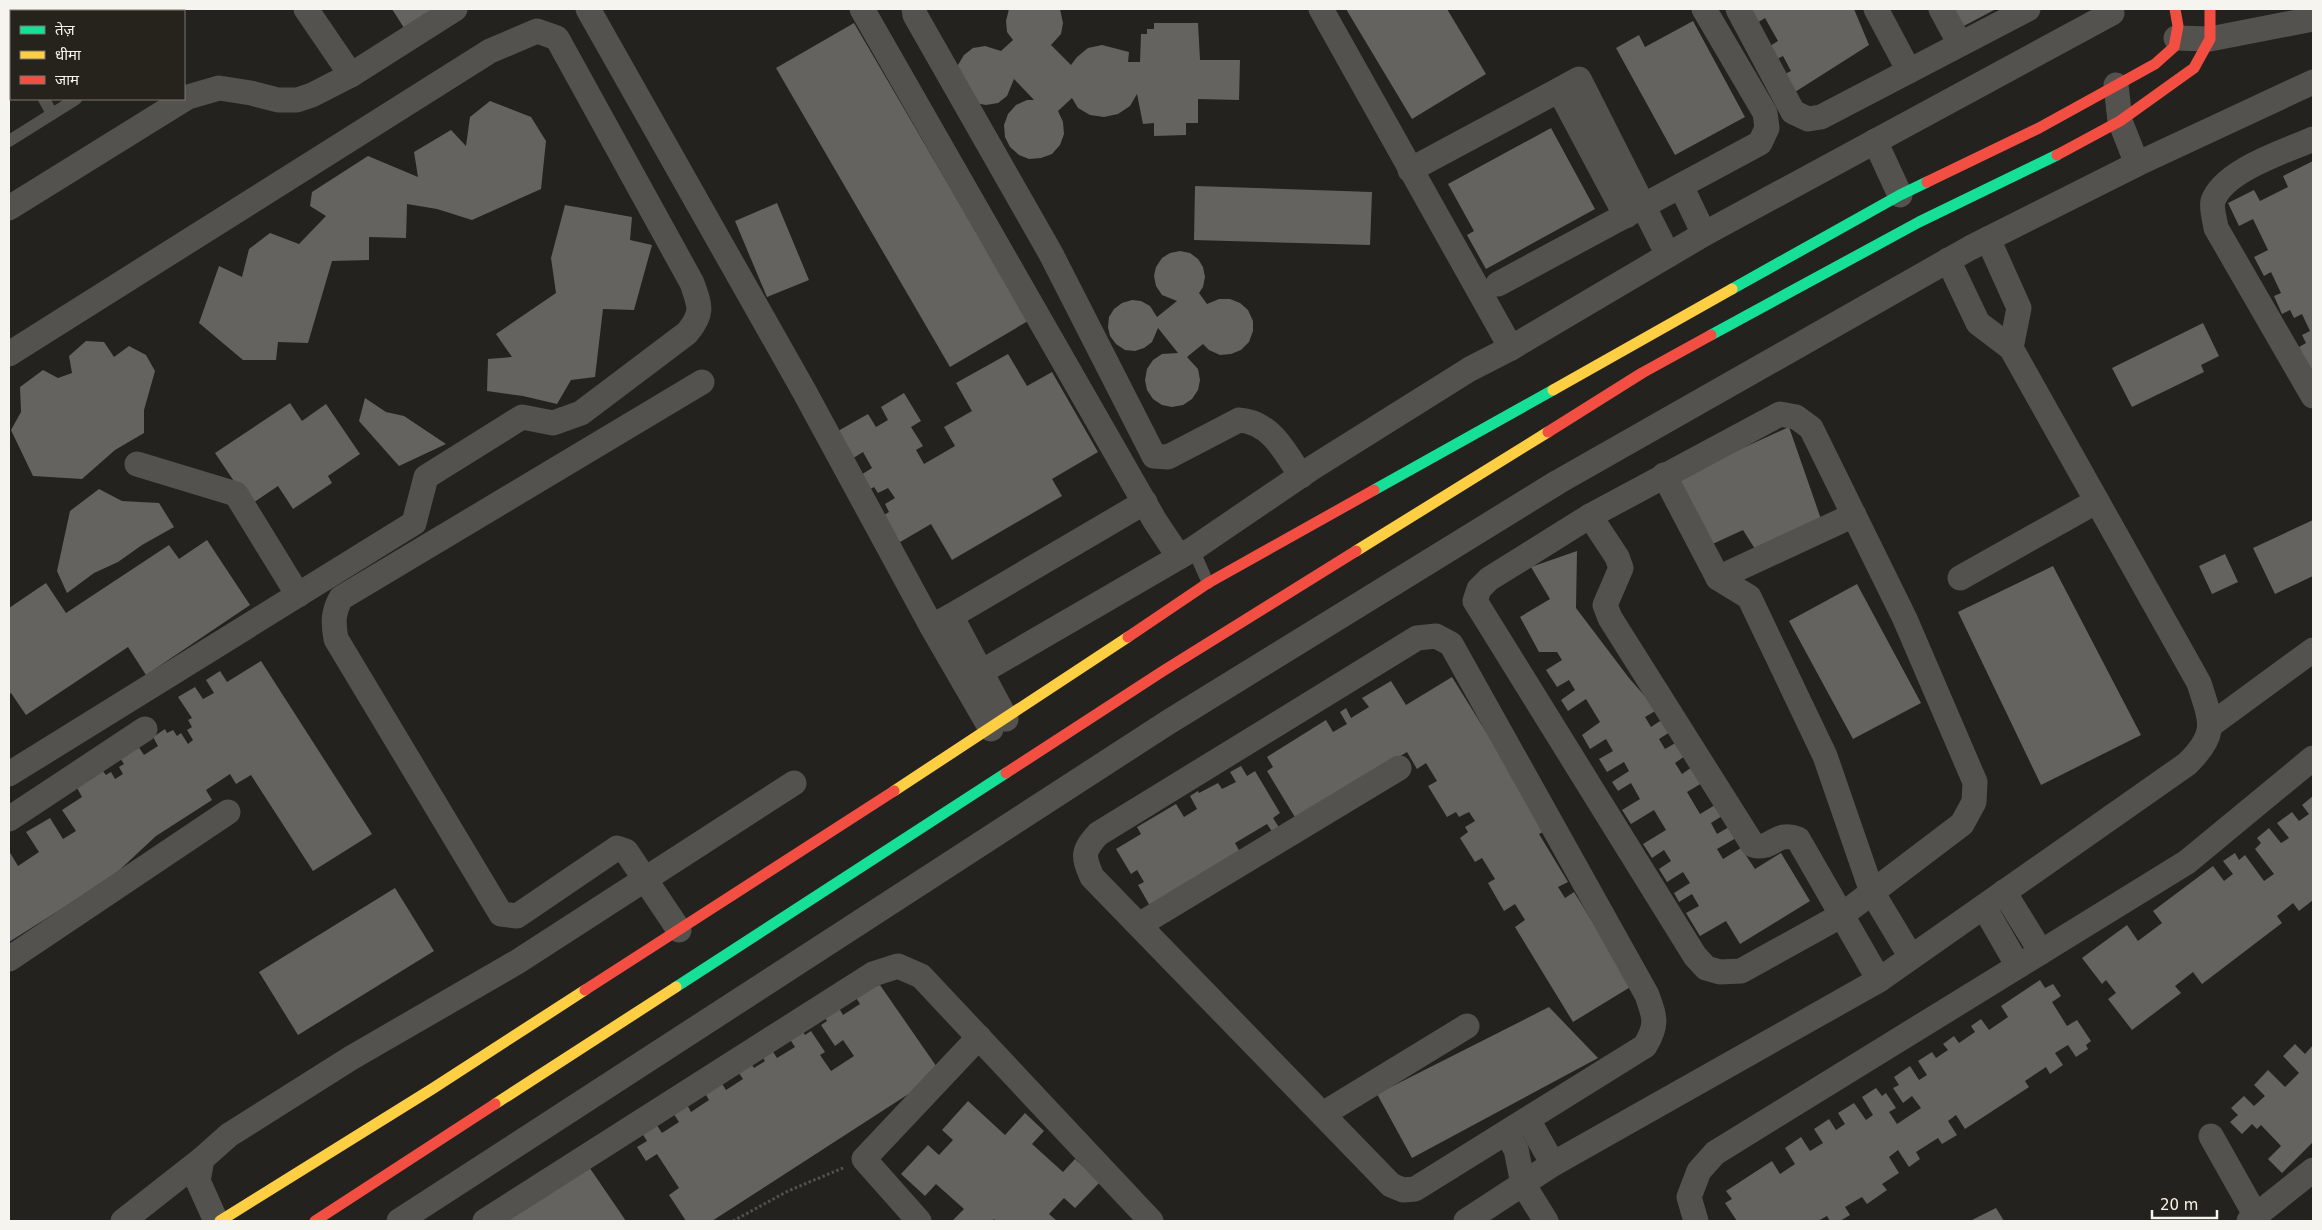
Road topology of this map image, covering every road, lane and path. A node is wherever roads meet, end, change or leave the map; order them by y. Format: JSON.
{"nodes":[{"id":1,"x":306,"y":9,"type":"edge"},
{"id":2,"x":455,"y":9,"type":"edge"},
{"id":3,"x":588,"y":9,"type":"edge"},
{"id":4,"x":862,"y":9,"type":"edge"},
{"id":5,"x":914,"y":9,"type":"edge"},
{"id":6,"x":1321,"y":9,"type":"edge"},
{"id":7,"x":1704,"y":9,"type":"edge"},
{"id":8,"x":1738,"y":9,"type":"edge"},
{"id":9,"x":1876,"y":9,"type":"edge"},
{"id":10,"x":1941,"y":9,"type":"edge"},
{"id":11,"x":2028,"y":9,"type":"edge"},
{"id":12,"x":2175,"y":9,"type":"edge"},
{"id":13,"x":2210,"y":9,"type":"edge"},
{"id":14,"x":2112,"y":13,"type":"dead end"},
{"id":15,"x":2313,"y":19,"type":"edge"},
{"id":16,"x":2176,"y":38,"type":"junction"},
{"id":17,"x":2210,"y":39,"type":"junction"},
{"id":18,"x":1960,"y":44,"type":"junction"},
{"id":19,"x":1909,"y":71,"type":"junction"},
{"id":20,"x":351,"y":75,"type":"junction"},
{"id":21,"x":2313,"y":82,"type":"edge"},
{"id":22,"x":2116,"y":85,"type":"junction"},
{"id":23,"x":185,"y":99,"type":"edge"},
{"id":24,"x":45,"y":100,"type":"edge"},
{"id":25,"x":74,"y":100,"type":"edge"},
{"id":26,"x":183,"y":100,"type":"edge"},
{"id":27,"x":52,"y":114,"type":"junction"},
{"id":28,"x":2120,"y":121,"type":"junction"},
{"id":29,"x":2313,"y":139,"type":"edge"},
{"id":30,"x":9,"y":141,"type":"edge"},
{"id":31,"x":1875,"y":141,"type":"junction"},
{"id":32,"x":2137,"y":164,"type":"junction"},
{"id":33,"x":1410,"y":170,"type":"junction"},
{"id":34,"x":1681,"y":186,"type":"junction"},
{"id":35,"x":1900,"y":195,"type":"junction"},
{"id":36,"x":9,"y":208,"type":"edge"},
{"id":37,"x":1635,"y":212,"type":"junction"},
{"id":38,"x":1704,"y":234,"type":"junction"},
{"id":39,"x":1988,"y":239,"type":"junction"},
{"id":40,"x":1668,"y":255,"type":"junction"},
{"id":41,"x":1948,"y":260,"type":"junction"},
{"id":42,"x":1498,"y":284,"type":"dead end"},
{"id":43,"x":1510,"y":348,"type":"junction"},
{"id":44,"x":2011,"y":348,"type":"junction"},
{"id":45,"x":9,"y":354,"type":"edge"},
{"id":46,"x":702,"y":382,"type":"dead end"},
{"id":47,"x":2313,"y":396,"type":"edge"},
{"id":48,"x":138,"y":464,"type":"dead end"},
{"id":49,"x":1664,"y":475,"type":"junction"},
{"id":50,"x":1301,"y":476,"type":"junction"},
{"id":51,"x":2098,"y":501,"type":"junction"},
{"id":52,"x":1145,"y":502,"type":"junction"},
{"id":53,"x":1590,"y":516,"type":"junction"},
{"id":54,"x":1854,"y":516,"type":"junction"},
{"id":55,"x":1186,"y":553,"type":"junction"},
{"id":56,"x":1718,"y":578,"type":"junction"},
{"id":57,"x":1960,"y":578,"type":"dead end"},
{"id":58,"x":1208,"y":583,"type":"junction"},
{"id":59,"x":298,"y":595,"type":"junction"},
{"id":60,"x":941,"y":621,"type":"junction"},
{"id":61,"x":2313,"y":650,"type":"edge"},
{"id":62,"x":972,"y":677,"type":"junction"},
{"id":63,"x":999,"y":724,"type":"junction"},
{"id":64,"x":2212,"y":724,"type":"junction"},
{"id":65,"x":144,"y":729,"type":"dead end"},
{"id":66,"x":2313,"y":758,"type":"edge"},
{"id":67,"x":1400,"y":768,"type":"dead end"},
{"id":68,"x":9,"y":774,"type":"edge"},
{"id":69,"x":794,"y":783,"type":"dead end"},
{"id":70,"x":228,"y":812,"type":"dead end"},
{"id":71,"x":9,"y":818,"type":"edge"},
{"id":72,"x":645,"y":881,"type":"junction"},
{"id":73,"x":1872,"y":892,"type":"junction"},
{"id":74,"x":2004,"y":892,"type":"junction"},
{"id":75,"x":1984,"y":907,"type":"junction"},
{"id":76,"x":1842,"y":915,"type":"junction"},
{"id":77,"x":1140,"y":925,"type":"junction"},
{"id":78,"x":679,"y":930,"type":"junction"},
{"id":79,"x":2041,"y":952,"type":"junction"},
{"id":80,"x":1912,"y":957,"type":"junction"},
{"id":81,"x":9,"y":959,"type":"edge"},
{"id":82,"x":2018,"y":966,"type":"junction"},
{"id":83,"x":1879,"y":980,"type":"junction"},
{"id":84,"x":1467,"y":1026,"type":"dead end"},
{"id":85,"x":979,"y":1037,"type":"junction"},
{"id":86,"x":1323,"y":1114,"type":"junction"},
{"id":87,"x":1528,"y":1120,"type":"junction"},
{"id":88,"x":1506,"y":1133,"type":"junction"},
{"id":89,"x":2211,"y":1136,"type":"dead end"},
{"id":90,"x":202,"y":1159,"type":"junction"},
{"id":91,"x":864,"y":1159,"type":"junction"},
{"id":92,"x":1553,"y":1164,"type":"junction"},
{"id":93,"x":2313,"y":1170,"type":"edge"},
{"id":94,"x":1523,"y":1184,"type":"junction"},
{"id":95,"x":2252,"y":1219,"type":"edge"},
{"id":96,"x":123,"y":1221,"type":"edge"},
{"id":97,"x":216,"y":1221,"type":"edge"},
{"id":98,"x":220,"y":1221,"type":"edge"},
{"id":99,"x":315,"y":1221,"type":"edge"},
{"id":100,"x":399,"y":1221,"type":"edge"},
{"id":101,"x":485,"y":1221,"type":"edge"},
{"id":102,"x":733,"y":1221,"type":"edge"},
{"id":103,"x":919,"y":1221,"type":"edge"},
{"id":104,"x":1151,"y":1221,"type":"edge"},
{"id":105,"x":1466,"y":1221,"type":"edge"},
{"id":106,"x":1546,"y":1221,"type":"edge"},
{"id":107,"x":1696,"y":1221,"type":"edge"}],
"edges":[{"from":1,"to":20,"type":"street"},
{"from":2,"to":20,"type":"street"},
{"from":3,"to":60,"type":"street"},
{"from":4,"to":52,"type":"street"},
{"from":5,"to":50,"type":"street"},
{"from":6,"to":33,"type":"street"},
{"from":7,"to":34,"type":"street"},
{"from":8,"to":19,"type":"street"},
{"from":9,"to":19,"type":"street"},
{"from":10,"to":18,"type":"street"},
{"from":11,"to":18,"type":"street"},
{"from":12,"to":16,"type":"street"},
{"from":13,"to":17,"type":"street"},
{"from":14,"to":31,"type":"street"},
{"from":15,"to":17,"type":"street"},
{"from":16,"to":17,"type":"street"},
{"from":16,"to":22,"type":"street"},
{"from":17,"to":28,"type":"street"},
{"from":18,"to":19,"type":"street"},
{"from":20,"to":23,"type":"street"},
{"from":21,"to":32,"type":"street"},
{"from":22,"to":28,"type":"street"},
{"from":22,"to":35,"type":"street"},
{"from":24,"to":27,"type":"lane"},
{"from":25,"to":27,"type":"lane"},
{"from":26,"to":36,"type":"street"},
{"from":27,"to":30,"type":"lane"},
{"from":28,"to":32,"type":"street"},
{"from":28,"to":99,"type":"street"},
{"from":29,"to":47,"type":"street"},
{"from":31,"to":35,"type":"street"},
{"from":31,"to":38,"type":"street"},
{"from":32,"to":39,"type":"street"},
{"from":33,"to":37,"type":"street"},
{"from":33,"to":43,"type":"street"},
{"from":34,"to":37,"type":"street"},
{"from":34,"to":38,"type":"street"},
{"from":35,"to":58,"type":"street"},
{"from":37,"to":40,"type":"street"},
{"from":37,"to":42,"type":"street"},
{"from":38,"to":40,"type":"street"},
{"from":39,"to":41,"type":"street"},
{"from":39,"to":44,"type":"street"},
{"from":40,"to":43,"type":"street"},
{"from":41,"to":44,"type":"street"},
{"from":41,"to":100,"type":"street"},
{"from":43,"to":50,"type":"street"},
{"from":44,"to":51,"type":"street"},
{"from":45,"to":59,"type":"street"},
{"from":46,"to":72,"type":"street"},
{"from":48,"to":59,"type":"street"},
{"from":49,"to":53,"type":"street"},
{"from":49,"to":54,"type":"street"},
{"from":49,"to":56,"type":"street"},
{"from":50,"to":55,"type":"street"},
{"from":51,"to":57,"type":"street"},
{"from":51,"to":64,"type":"street"},
{"from":52,"to":55,"type":"street"},
{"from":52,"to":60,"type":"street"},
{"from":53,"to":76,"type":"street"},
{"from":53,"to":76,"type":"street"},
{"from":54,"to":56,"type":"street"},
{"from":54,"to":73,"type":"street"},
{"from":55,"to":58,"type":"lane"},
{"from":55,"to":62,"type":"street"},
{"from":56,"to":73,"type":"street"},
{"from":58,"to":63,"type":"street"},
{"from":59,"to":68,"type":"street"},
{"from":60,"to":62,"type":"street"},
{"from":61,"to":64,"type":"street"},
{"from":62,"to":63,"type":"street"},
{"from":63,"to":78,"type":"street"},
{"from":64,"to":74,"type":"street"},
{"from":65,"to":71,"type":"street"},
{"from":66,"to":79,"type":"street"},
{"from":67,"to":77,"type":"street"},
{"from":69,"to":72,"type":"street"},
{"from":70,"to":81,"type":"street"},
{"from":72,"to":78,"type":"street"},
{"from":72,"to":90,"type":"street"},
{"from":73,"to":76,"type":"street"},
{"from":73,"to":80,"type":"street"},
{"from":74,"to":75,"type":"street"},
{"from":74,"to":79,"type":"street"},
{"from":75,"to":80,"type":"street"},
{"from":75,"to":82,"type":"street"},
{"from":76,"to":83,"type":"street"},
{"from":77,"to":86,"type":"street"},
{"from":77,"to":87,"type":"street"},
{"from":78,"to":98,"type":"street"},
{"from":79,"to":82,"type":"street"},
{"from":80,"to":83,"type":"street"},
{"from":82,"to":107,"type":"street"},
{"from":83,"to":92,"type":"street"},
{"from":84,"to":86,"type":"street"},
{"from":85,"to":91,"type":"street"},
{"from":85,"to":101,"type":"street"},
{"from":85,"to":104,"type":"street"},
{"from":86,"to":88,"type":"street"},
{"from":87,"to":88,"type":"street"},
{"from":87,"to":92,"type":"street"},
{"from":88,"to":94,"type":"street"},
{"from":89,"to":95,"type":"street"},
{"from":90,"to":96,"type":"street"},
{"from":90,"to":97,"type":"street"},
{"from":91,"to":102,"type":"path"},
{"from":91,"to":103,"type":"street"},
{"from":92,"to":94,"type":"street"},
{"from":93,"to":95,"type":"street"},
{"from":94,"to":105,"type":"street"},
{"from":94,"to":106,"type":"street"}]}
